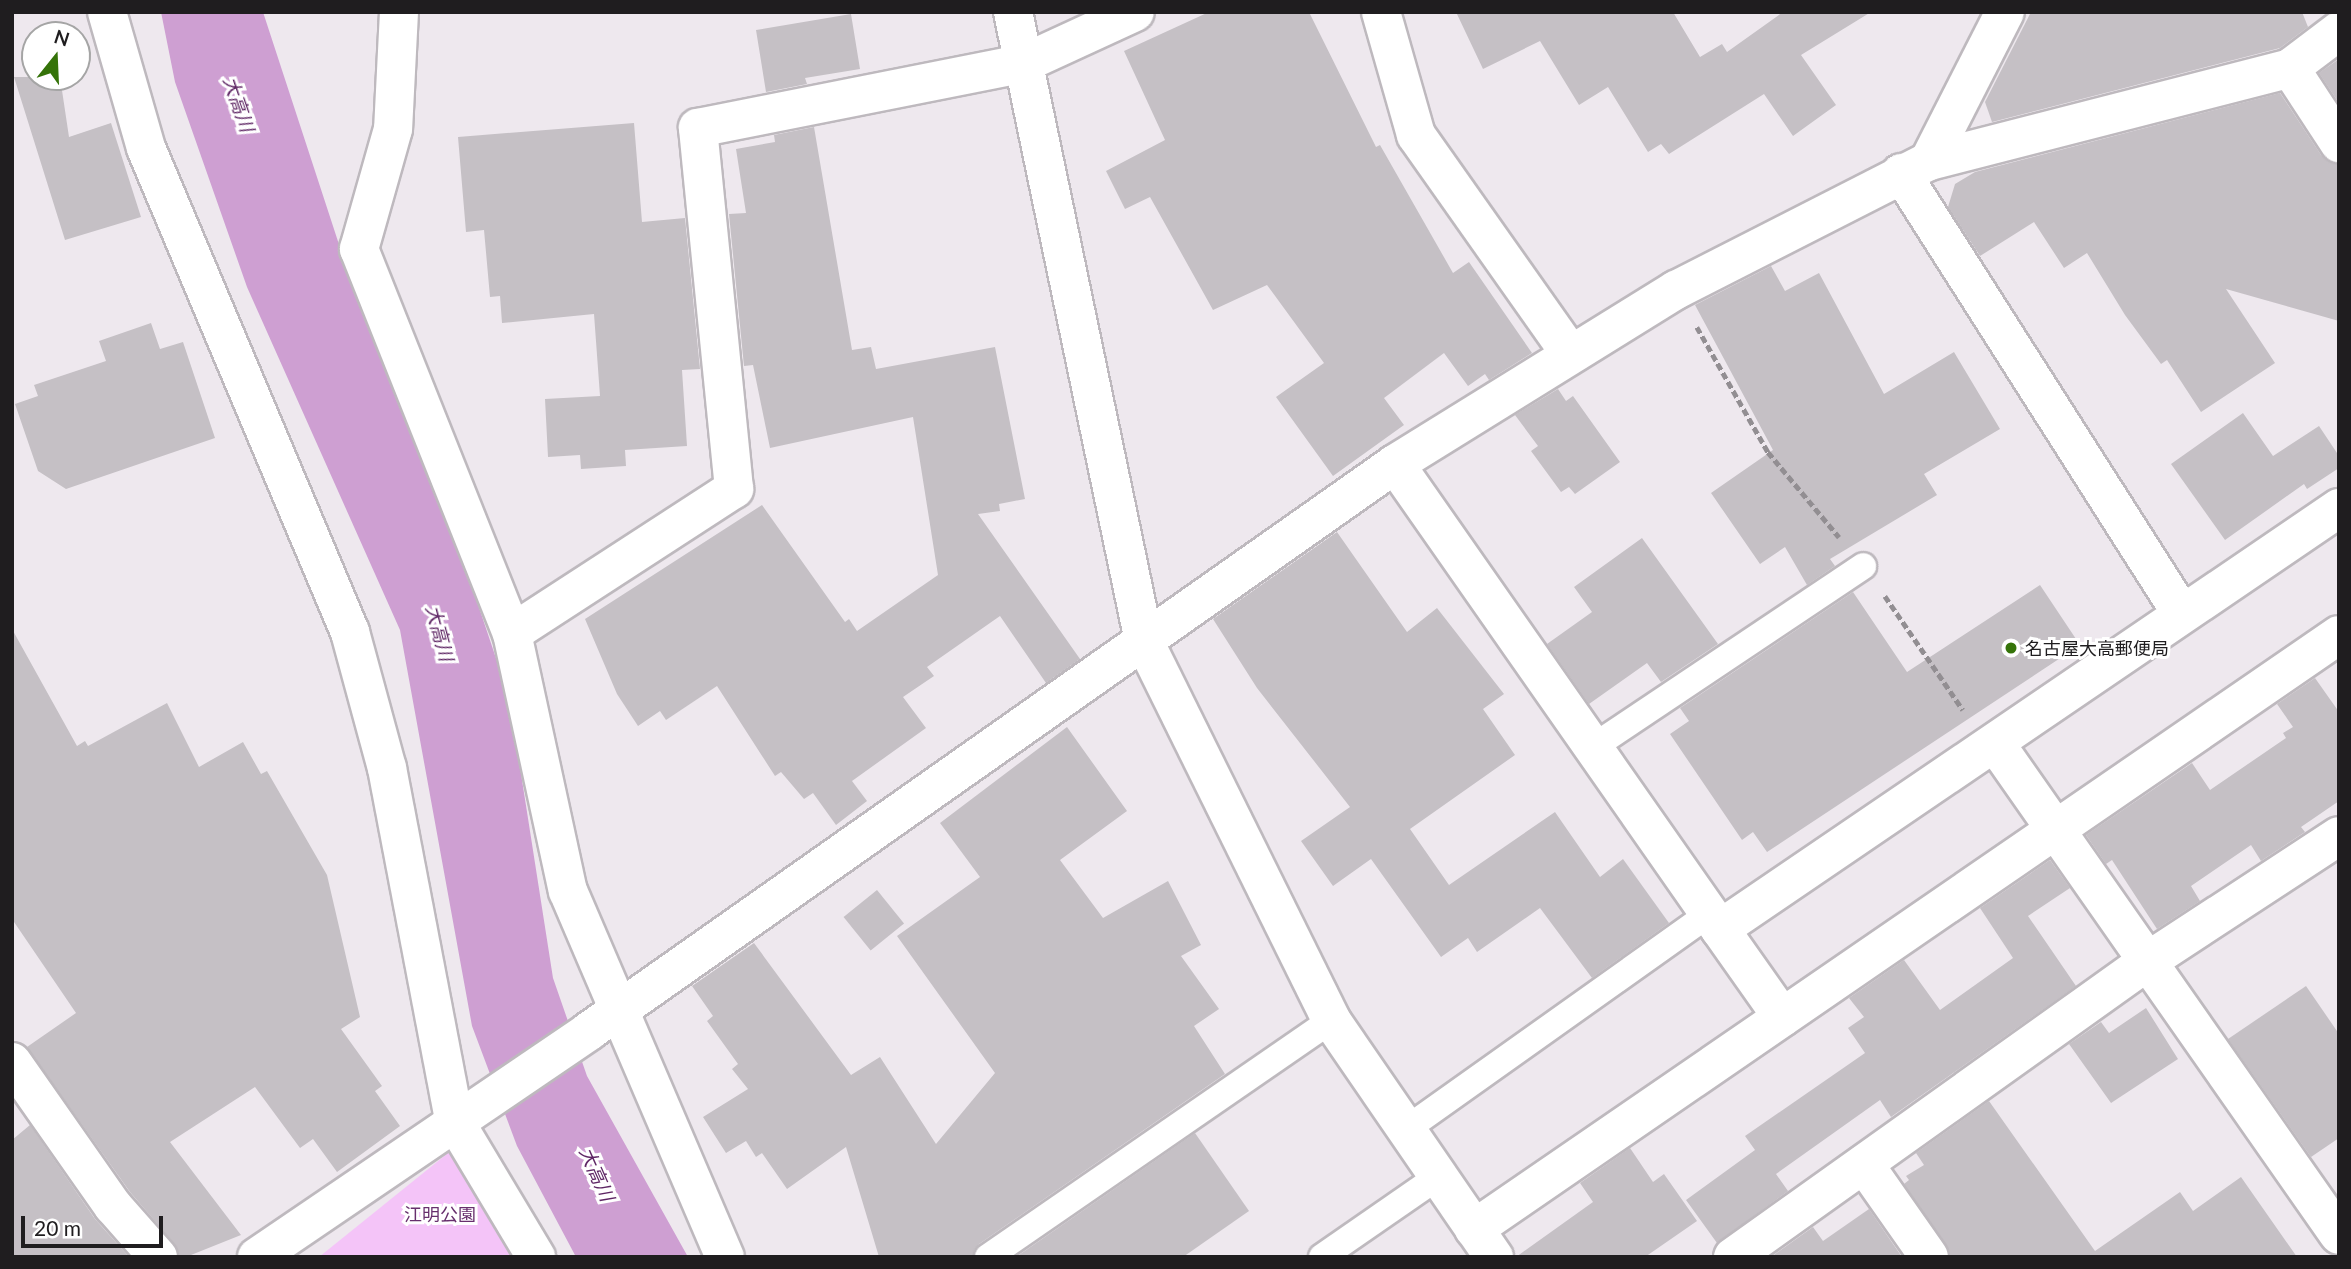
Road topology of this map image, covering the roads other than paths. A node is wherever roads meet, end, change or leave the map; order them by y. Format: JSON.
{"nodes":[{"id":1,"x":107,"y":12,"type":"edge"},
{"id":2,"x":399,"y":12,"type":"edge"},
{"id":3,"x":1013,"y":12,"type":"edge"},
{"id":4,"x":1135,"y":12,"type":"edge"},
{"id":5,"x":1381,"y":12,"type":"edge"},
{"id":6,"x":2005,"y":12,"type":"edge"},
{"id":7,"x":2339,"y":31,"type":"edge"},
{"id":8,"x":1022,"y":64,"type":"junction"},
{"id":9,"x":2290,"y":68,"type":"junction"},
{"id":10,"x":2339,"y":143,"type":"edge"},
{"id":11,"x":1915,"y":167,"type":"junction"},
{"id":12,"x":1570,"y":353,"type":"junction"},
{"id":13,"x":1395,"y":464,"type":"junction"},
{"id":14,"x":2339,"y":508,"type":"edge"},
{"id":15,"x":1863,"y":566,"type":"road end"},
{"id":16,"x":2182,"y":614,"type":"junction"},
{"id":17,"x":512,"y":633,"type":"junction"},
{"id":18,"x":2339,"y":635,"type":"edge"},
{"id":19,"x":1144,"y":641,"type":"junction"},
{"id":20,"x":1992,"y":745,"type":"junction"},
{"id":21,"x":1593,"y":747,"type":"junction"},
{"id":22,"x":2056,"y":829,"type":"junction"},
{"id":23,"x":2339,"y":836,"type":"edge"},
{"id":24,"x":1715,"y":922,"type":"junction"},
{"id":25,"x":2148,"y":961,"type":"junction"},
{"id":26,"x":1782,"y":1017,"type":"junction"},
{"id":27,"x":603,"y":1020,"type":"junction"},
{"id":28,"x":1331,"y":1020,"type":"junction"},
{"id":29,"x":12,"y":1062,"type":"edge"},
{"id":30,"x":468,"y":1111,"type":"junction"},
{"id":31,"x":1405,"y":1130,"type":"junction"},
{"id":32,"x":1864,"y":1164,"type":"junction"},
{"id":33,"x":1436,"y":1178,"type":"junction"},
{"id":34,"x":2339,"y":1235,"type":"edge"},
{"id":35,"x":1484,"y":1243,"type":"edge"},
{"id":36,"x":158,"y":1257,"type":"edge"},
{"id":37,"x":257,"y":1257,"type":"edge"},
{"id":38,"x":536,"y":1257,"type":"edge"},
{"id":39,"x":725,"y":1257,"type":"edge"},
{"id":40,"x":988,"y":1257,"type":"edge"},
{"id":41,"x":1322,"y":1257,"type":"edge"},
{"id":42,"x":1733,"y":1257,"type":"edge"},
{"id":43,"x":1929,"y":1257,"type":"edge"}],
"edges":[{"from":1,"to":30,"type":"street"},
{"from":2,"to":17,"type":"street"},
{"from":3,"to":8,"type":"street"},
{"from":4,"to":8,"type":"street"},
{"from":5,"to":12,"type":"street"},
{"from":6,"to":11,"type":"street"},
{"from":7,"to":9,"type":"street"},
{"from":8,"to":17,"type":"street"},
{"from":8,"to":19,"type":"street"},
{"from":9,"to":10,"type":"street"},
{"from":9,"to":11,"type":"street"},
{"from":11,"to":12,"type":"street"},
{"from":11,"to":16,"type":"street"},
{"from":12,"to":13,"type":"street"},
{"from":13,"to":19,"type":"street"},
{"from":13,"to":21,"type":"street"},
{"from":14,"to":16,"type":"street"},
{"from":15,"to":21,"type":"lane"},
{"from":16,"to":20,"type":"street"},
{"from":17,"to":27,"type":"street"},
{"from":18,"to":22,"type":"street"},
{"from":19,"to":27,"type":"street"},
{"from":19,"to":28,"type":"street"},
{"from":20,"to":22,"type":"street"},
{"from":20,"to":24,"type":"street"},
{"from":21,"to":24,"type":"street"},
{"from":22,"to":25,"type":"street"},
{"from":22,"to":26,"type":"street"},
{"from":23,"to":25,"type":"street"},
{"from":24,"to":26,"type":"street"},
{"from":24,"to":31,"type":"lane"},
{"from":25,"to":32,"type":"street"},
{"from":25,"to":34,"type":"street"},
{"from":26,"to":35,"type":"street"},
{"from":27,"to":30,"type":"street"},
{"from":27,"to":39,"type":"street"},
{"from":28,"to":31,"type":"street"},
{"from":28,"to":40,"type":"lane"},
{"from":29,"to":36,"type":"street"},
{"from":30,"to":37,"type":"street"},
{"from":30,"to":38,"type":"street"},
{"from":31,"to":33,"type":"street"},
{"from":32,"to":42,"type":"street"},
{"from":32,"to":43,"type":"street"},
{"from":33,"to":35,"type":"street"},
{"from":33,"to":41,"type":"lane"}]}
